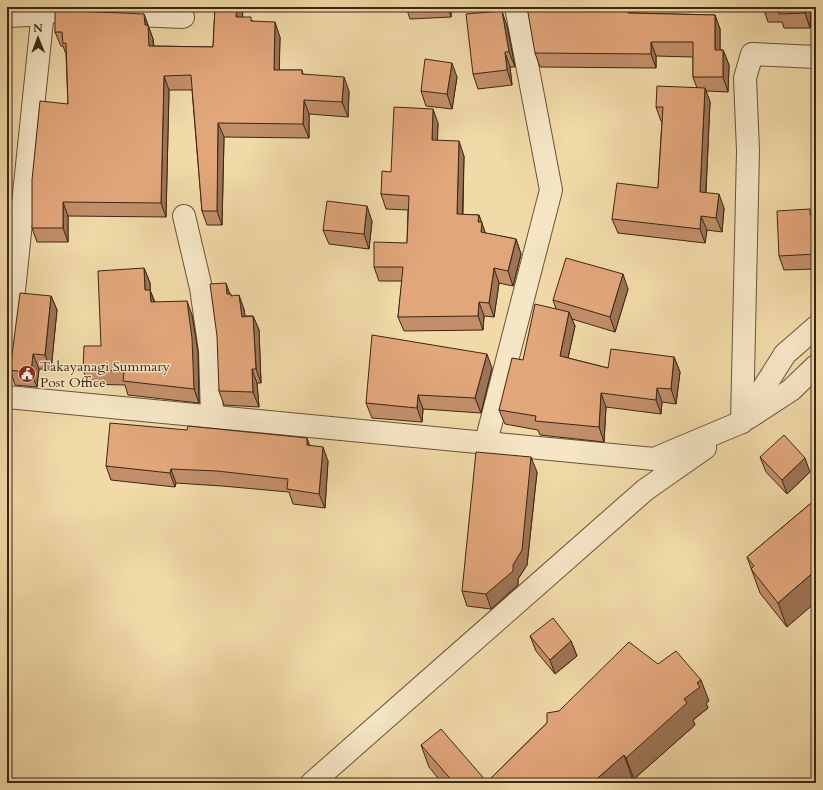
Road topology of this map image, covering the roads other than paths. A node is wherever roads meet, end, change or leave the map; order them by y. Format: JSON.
{"nodes":[{"id":1,"x":516,"y":7,"type":"edge"},
{"id":2,"x":43,"y":9,"type":"edge"},
{"id":3,"x":7,"y":16,"type":"edge"},
{"id":4,"x":183,"y":17,"type":"dead end"},
{"id":5,"x":816,"y":57,"type":"edge"},
{"id":6,"x":184,"y":216,"type":"dead end"},
{"id":7,"x":816,"y":327,"type":"edge"},
{"id":8,"x":7,"y":358,"type":"edge"},
{"id":9,"x":816,"y":366,"type":"edge"},
{"id":10,"x":7,"y":397,"type":"edge"},
{"id":11,"x":212,"y":416,"type":"junction"},
{"id":12,"x":742,"y":422,"type":"junction"},
{"id":13,"x":486,"y":442,"type":"junction"},
{"id":14,"x":312,"y":783,"type":"edge"}],
"edges":[{"from":1,"to":13,"type":"street"},
{"from":2,"to":3,"type":"street"},
{"from":2,"to":4,"type":"street"},
{"from":2,"to":8,"type":"street"},
{"from":5,"to":12,"type":"street"},
{"from":6,"to":11,"type":"street"},
{"from":7,"to":12,"type":"street"},
{"from":9,"to":12,"type":"street"},
{"from":10,"to":11,"type":"street"},
{"from":11,"to":13,"type":"street"},
{"from":12,"to":13,"type":"street"},
{"from":12,"to":14,"type":"street"}]}
